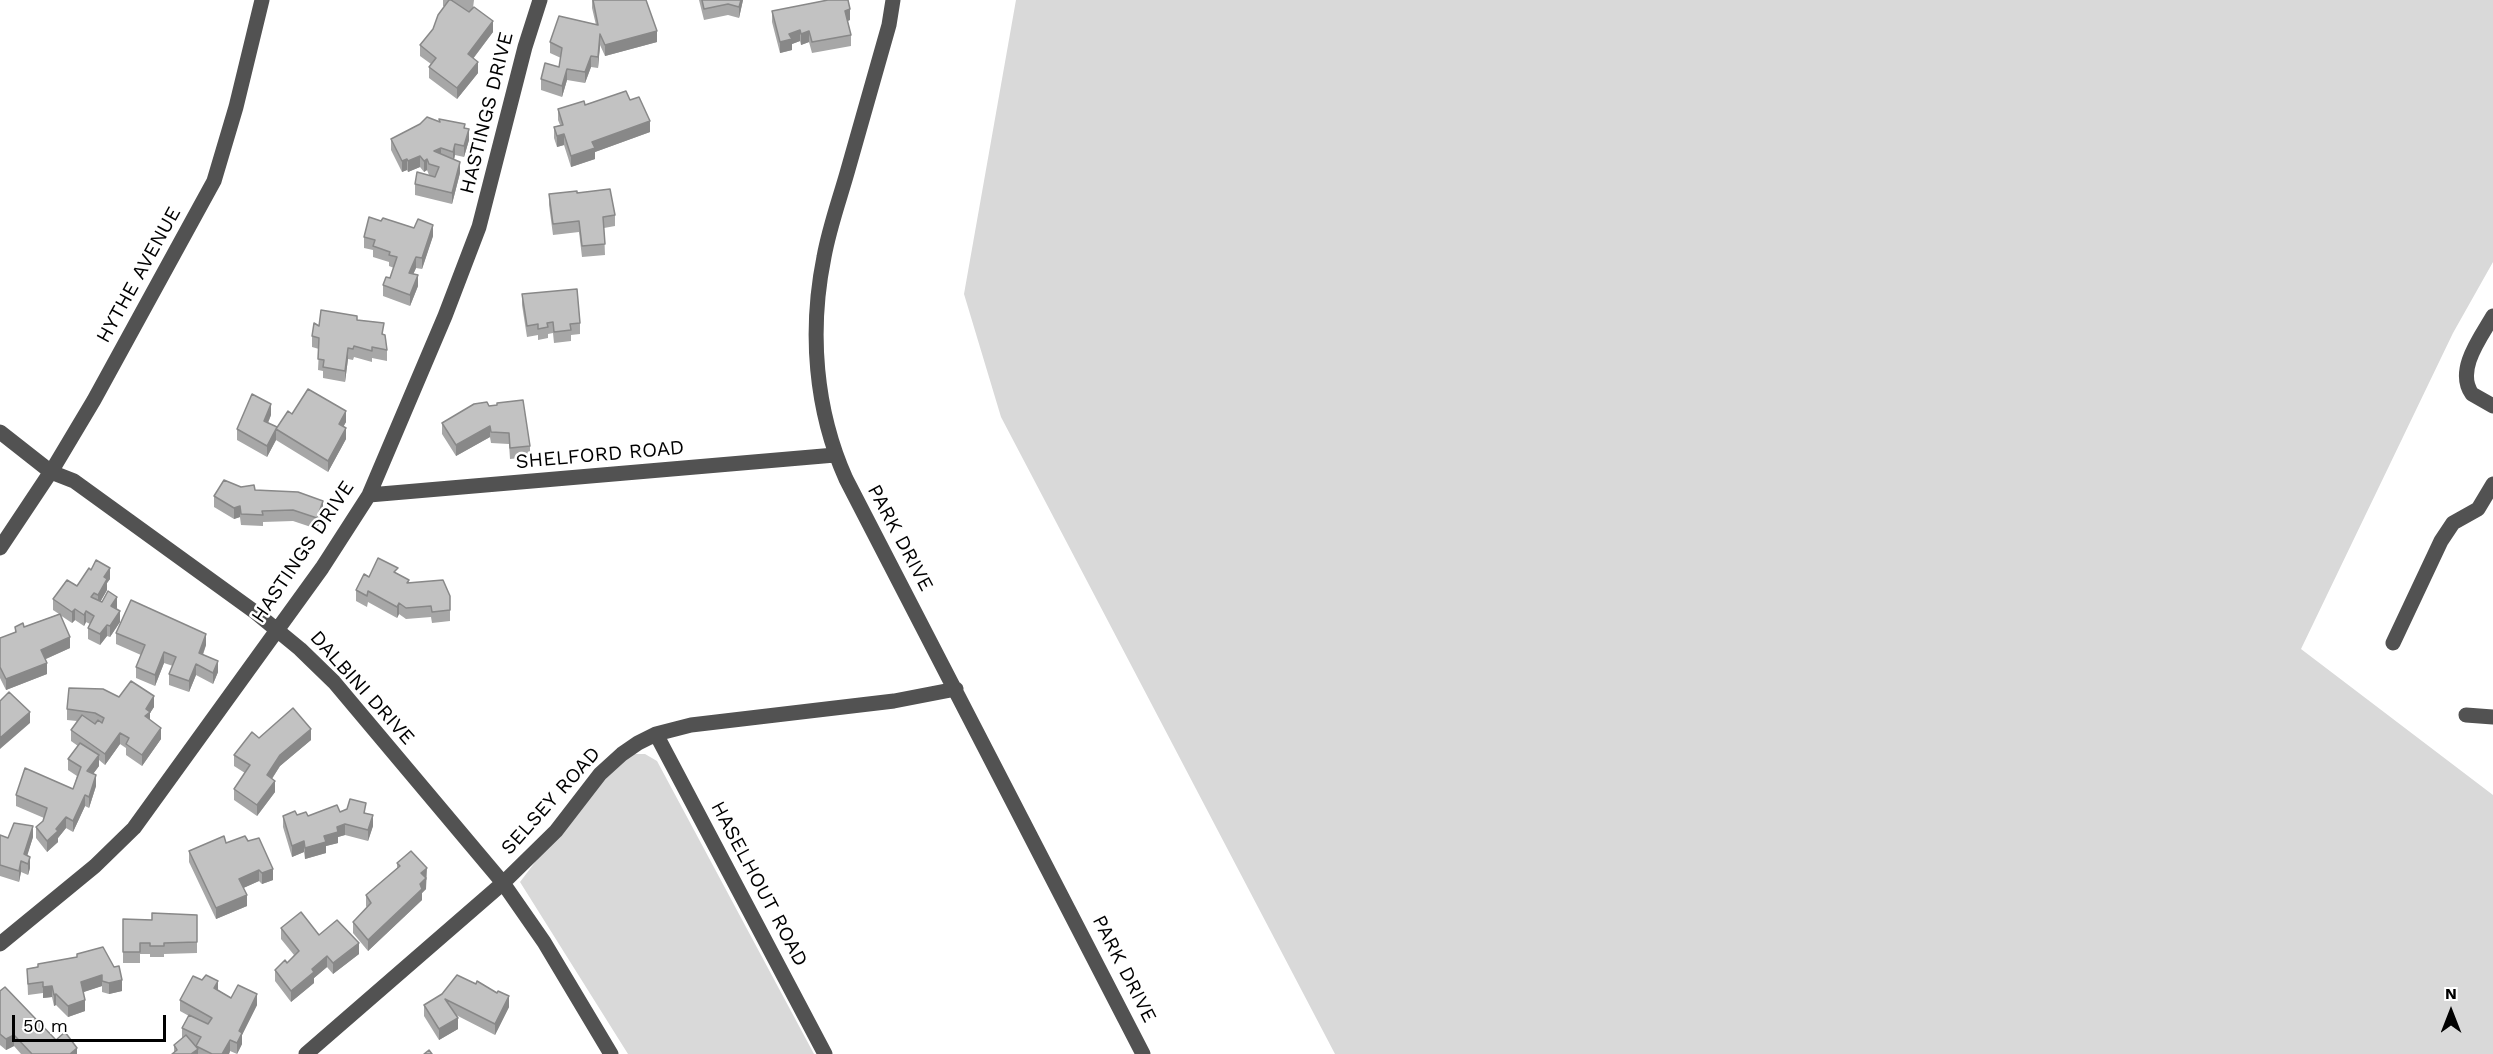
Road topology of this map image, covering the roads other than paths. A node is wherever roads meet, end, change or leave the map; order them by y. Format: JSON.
{"nodes":[{"id":1,"x":262,"y":0,"type":"edge"},
{"id":2,"x":540,"y":0,"type":"edge"},
{"id":3,"x":893,"y":0,"type":"edge"},
{"id":4,"x":2493,"y":316,"type":"edge"},
{"id":5,"x":2489,"y":404,"type":"edge"},
{"id":6,"x":0,"y":432,"type":"edge"},
{"id":7,"x":835,"y":455,"type":"junction"},
{"id":8,"x":51,"y":472,"type":"junction"},
{"id":9,"x":2493,"y":484,"type":"edge"},
{"id":10,"x":369,"y":495,"type":"junction"},
{"id":11,"x":0,"y":548,"type":"edge"},
{"id":12,"x":277,"y":630,"type":"junction"},
{"id":13,"x":2393,"y":643,"type":"dead end"},
{"id":14,"x":956,"y":689,"type":"junction"},
{"id":15,"x":2466,"y":715,"type":"dead end"},
{"id":16,"x":2493,"y":717,"type":"edge"},
{"id":17,"x":656,"y":734,"type":"junction"},
{"id":18,"x":503,"y":883,"type":"junction"},
{"id":19,"x":0,"y":944,"type":"edge"},
{"id":20,"x":306,"y":1054,"type":"edge"},
{"id":21,"x":611,"y":1054,"type":"edge"},
{"id":22,"x":825,"y":1054,"type":"edge"},
{"id":23,"x":1143,"y":1054,"type":"edge"}],
"edges":[{"from":1,"to":8,"type":"street","name":"HYTHE AVENUE"},
{"from":2,"to":10,"type":"street","name":"HASTINGS DRIVE"},
{"from":3,"to":7,"type":"street","name":"PARK DRIVE"},
{"from":4,"to":5,"type":"street"},
{"from":6,"to":8,"type":"street","name":"DALBINI DRIVE"},
{"from":7,"to":10,"type":"street","name":"SHELFORD ROAD"},
{"from":7,"to":14,"type":"street","name":"PARK DRIVE"},
{"from":8,"to":11,"type":"street","name":"HYTHE AVENUE"},
{"from":8,"to":12,"type":"street","name":"DALBINI DRIVE"},
{"from":9,"to":13,"type":"street"},
{"from":10,"to":12,"type":"street","name":"HASTINGS DRIVE"},
{"from":12,"to":18,"type":"street","name":"DALBINI DRIVE"},
{"from":12,"to":19,"type":"street","name":"HASTINGS DRIVE"},
{"from":14,"to":17,"type":"street","name":"SELSEY ROAD"},
{"from":14,"to":23,"type":"street","name":"PARK DRIVE"},
{"from":15,"to":16,"type":"street"},
{"from":17,"to":18,"type":"street","name":"SELSEY ROAD"},
{"from":17,"to":22,"type":"street","name":"HASELHOUT ROAD"},
{"from":18,"to":20,"type":"street","name":"SELSEY ROAD"},
{"from":18,"to":21,"type":"street","name":"DALBINI DRIVE"}]}
